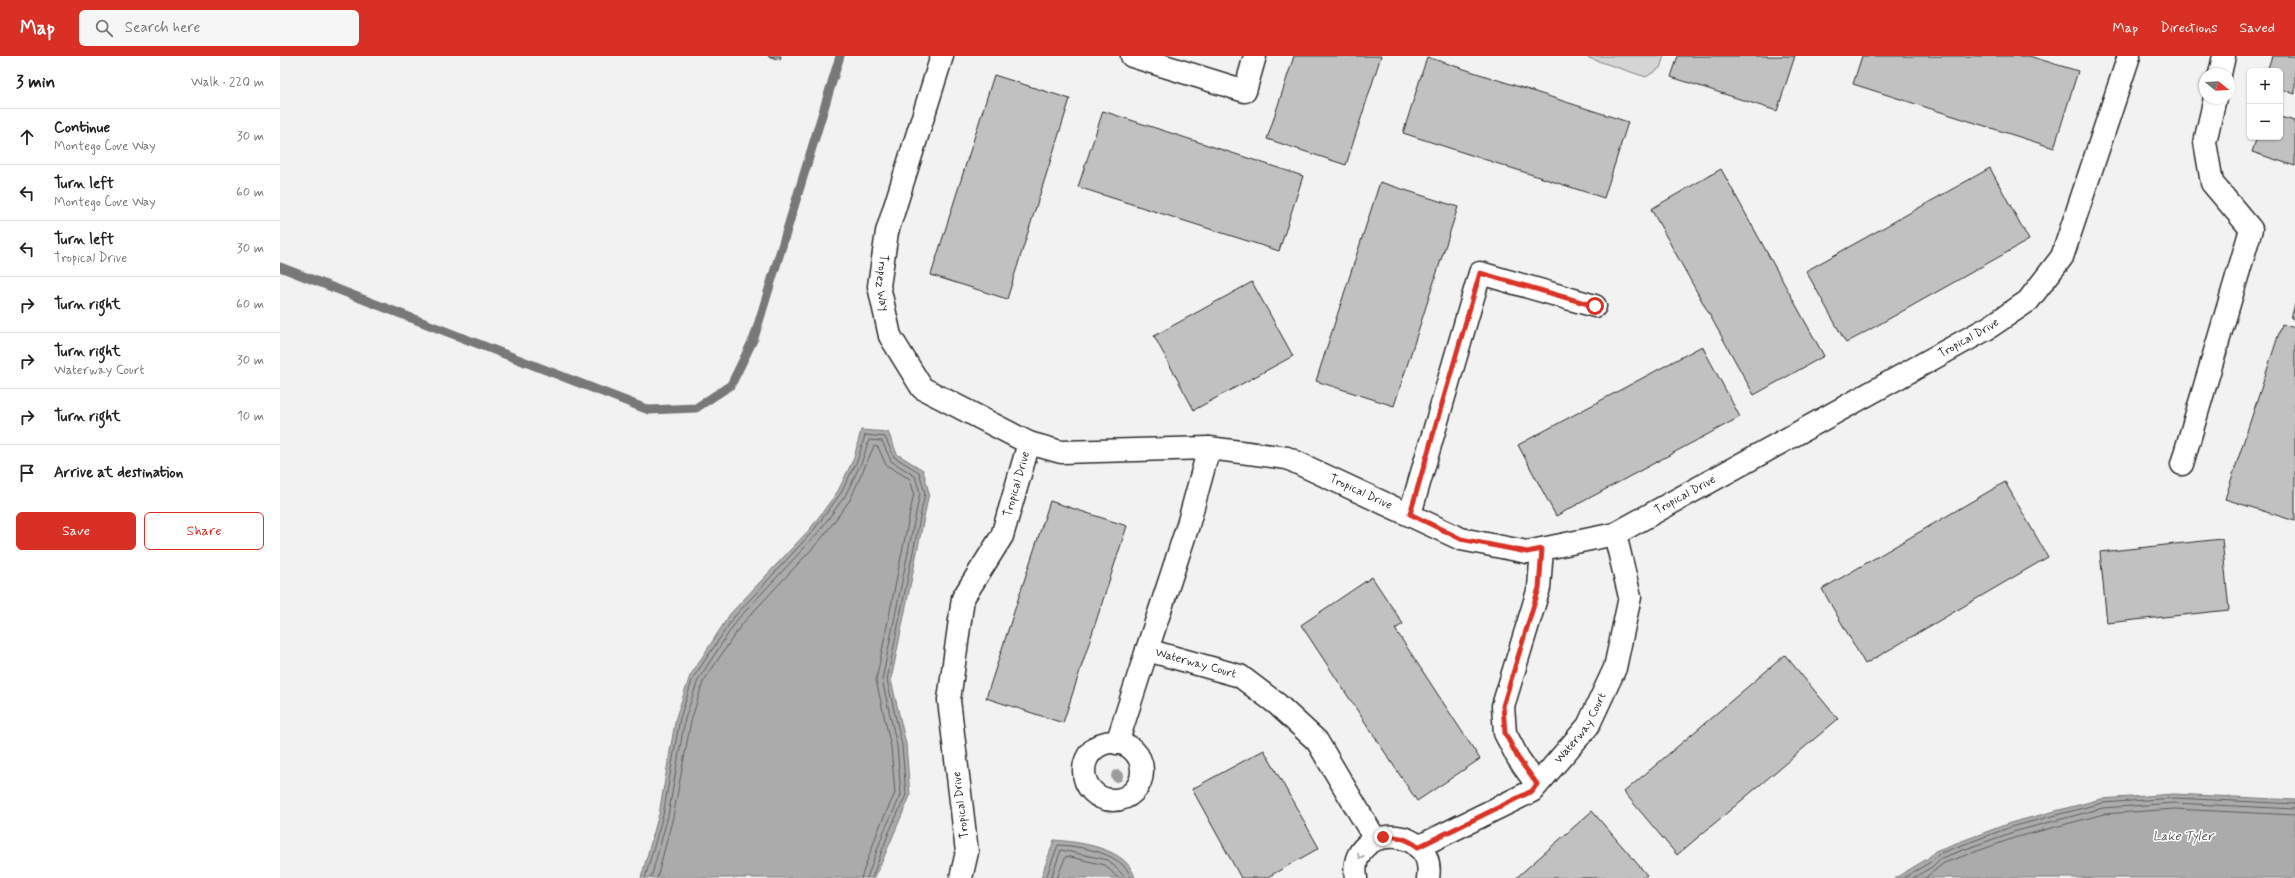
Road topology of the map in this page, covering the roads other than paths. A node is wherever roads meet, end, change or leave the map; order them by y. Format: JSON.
{"nodes":[{"id":1,"x":942,"y":56,"type":"edge"},
{"id":2,"x":1132,"y":56,"type":"edge"},
{"id":3,"x":1256,"y":56,"type":"edge"},
{"id":4,"x":2129,"y":56,"type":"edge"},
{"id":5,"x":2224,"y":56,"type":"edge"},
{"id":6,"x":2221,"y":68,"type":"edge"},
{"id":7,"x":2214,"y":104,"type":"edge"},
{"id":8,"x":1595,"y":306,"type":"dead end"},
{"id":9,"x":1030,"y":443,"type":"junction"},
{"id":10,"x":1209,"y":448,"type":"junction"},
{"id":11,"x":2182,"y":464,"type":"dead end"},
{"id":12,"x":1410,"y":514,"type":"junction"},
{"id":13,"x":1615,"y":534,"type":"junction"},
{"id":14,"x":1542,"y":549,"type":"junction"},
{"id":15,"x":1147,"y":650,"type":"junction"},
{"id":16,"x":1117,"y":743,"type":"dead end"},
{"id":17,"x":1537,"y":784,"type":"junction"},
{"id":18,"x":1376,"y":839,"type":"junction"},
{"id":19,"x":1418,"y":847,"type":"junction"},
{"id":20,"x":961,"y":878,"type":"edge"},
{"id":21,"x":1356,"y":878,"type":"edge"},
{"id":22,"x":1428,"y":878,"type":"edge"}],
"edges":[{"from":1,"to":9,"type":"street","name":"Tropez Way"},
{"from":2,"to":3,"type":"street"},
{"from":4,"to":13,"type":"street","name":"Tropical Drive"},
{"from":5,"to":6,"type":"street"},
{"from":7,"to":11,"type":"street"},
{"from":8,"to":12,"type":"street"},
{"from":9,"to":10,"type":"street","name":"Tropical Drive"},
{"from":9,"to":20,"type":"street","name":"Tropical Drive"},
{"from":10,"to":12,"type":"street","name":"Tropical Drive"},
{"from":10,"to":15,"type":"street","name":"Waterway Court"},
{"from":12,"to":14,"type":"street","name":"Tropical Drive"},
{"from":13,"to":14,"type":"street","name":"Tropical Drive"},
{"from":13,"to":17,"type":"street","name":"Waterway Court"},
{"from":14,"to":17,"type":"street"},
{"from":15,"to":16,"type":"street"},
{"from":15,"to":18,"type":"street","name":"Waterway Court"},
{"from":17,"to":19,"type":"street","name":"Waterway Court"},
{"from":18,"to":19,"type":"street"},
{"from":18,"to":21,"type":"street","one_way":true},
{"from":19,"to":22,"type":"street"}]}
